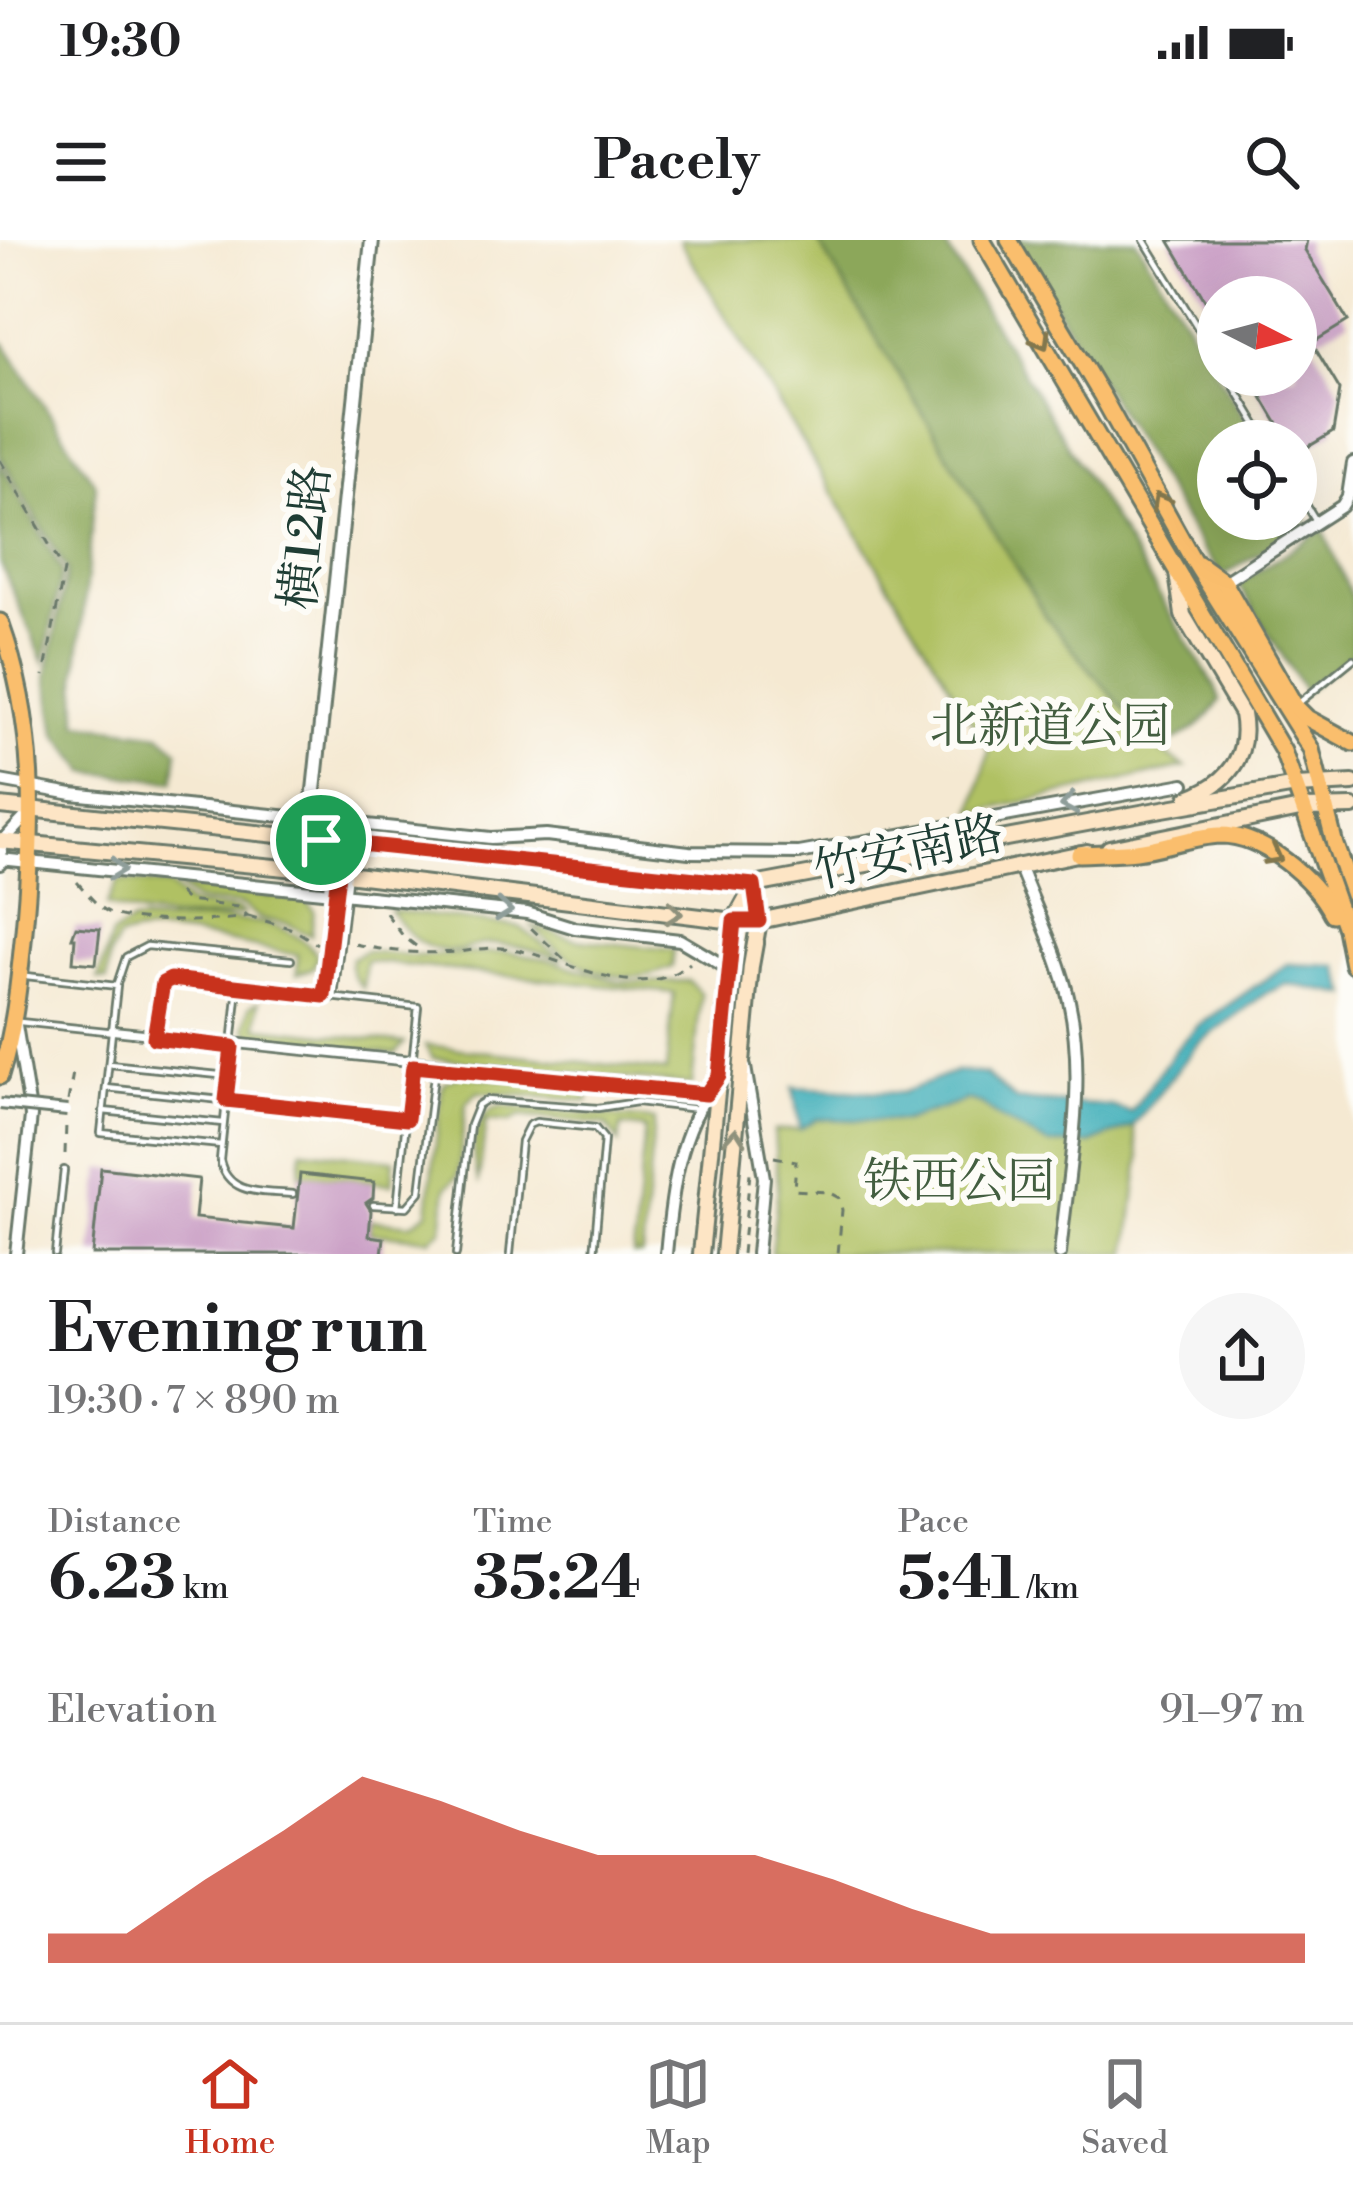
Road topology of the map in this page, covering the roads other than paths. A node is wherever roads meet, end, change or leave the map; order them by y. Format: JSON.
{"nodes":[{"id":1,"x":372,"y":240,"type":"edge"},
{"id":2,"x":982,"y":240,"type":"edge"},
{"id":3,"x":1009,"y":240,"type":"edge"},
{"id":4,"x":1144,"y":240,"type":"edge"},
{"id":5,"x":1197,"y":327,"type":"edge"},
{"id":6,"x":1353,"y":463,"type":"edge"},
{"id":7,"x":1317,"y":523,"type":"edge"},
{"id":8,"x":1290,"y":540,"type":"edge"},
{"id":9,"x":1192,"y":560,"type":"junction"},
{"id":10,"x":1177,"y":573,"type":"junction"},
{"id":11,"x":1224,"y":582,"type":"junction"},
{"id":12,"x":0,"y":622,"type":"edge"},
{"id":13,"x":1353,"y":659,"type":"edge"},
{"id":14,"x":1295,"y":706,"type":"junction"},
{"id":15,"x":1353,"y":743,"type":"edge"},
{"id":16,"x":0,"y":781,"type":"edge"},
{"id":17,"x":1353,"y":783,"type":"edge"},
{"id":18,"x":1184,"y":784,"type":"dead end"},
{"id":19,"x":1322,"y":784,"type":"junction"},
{"id":20,"x":1296,"y":786,"type":"junction"},
{"id":21,"x":32,"y":787,"type":"junction"},
{"id":22,"x":0,"y":806,"type":"edge"},
{"id":23,"x":1327,"y":807,"type":"junction"},
{"id":24,"x":1353,"y":807,"type":"edge"},
{"id":25,"x":1305,"y":808,"type":"junction"},
{"id":26,"x":33,"y":809,"type":"junction"},
{"id":27,"x":1157,"y":810,"type":"junction"},
{"id":28,"x":310,"y":819,"type":"junction"},
{"id":29,"x":321,"y":840,"type":"junction"},
{"id":30,"x":2,"y":841,"type":"edge"},
{"id":31,"x":32,"y":842,"type":"junction"},
{"id":32,"x":347,"y":843,"type":"junction"},
{"id":33,"x":370,"y":845,"type":"junction"},
{"id":34,"x":1079,"y":854,"type":"junction"},
{"id":35,"x":0,"y":861,"type":"edge"},
{"id":36,"x":31,"y":862,"type":"junction"},
{"id":37,"x":1020,"y":868,"type":"junction"},
{"id":38,"x":318,"y":872,"type":"junction"},
{"id":39,"x":344,"y":874,"type":"junction"},
{"id":40,"x":368,"y":877,"type":"junction"},
{"id":41,"x":754,"y":885,"type":"junction"},
{"id":42,"x":341,"y":892,"type":"junction"},
{"id":43,"x":1353,"y":895,"type":"edge"},
{"id":44,"x":734,"y":921,"type":"junction"},
{"id":45,"x":759,"y":921,"type":"junction"},
{"id":46,"x":1349,"y":947,"type":"junction"},
{"id":47,"x":291,"y":960,"type":"dead end"},
{"id":48,"x":1353,"y":965,"type":"edge"},
{"id":49,"x":728,"y":969,"type":"junction"},
{"id":50,"x":20,"y":975,"type":"junction"},
{"id":51,"x":117,"y":986,"type":"junction"},
{"id":52,"x":238,"y":987,"type":"junction"},
{"id":53,"x":324,"y":996,"type":"junction"},
{"id":54,"x":334,"y":997,"type":"junction"},
{"id":55,"x":15,"y":1022,"type":"junction"},
{"id":56,"x":111,"y":1031,"type":"junction"},
{"id":57,"x":155,"y":1036,"type":"junction"},
{"id":58,"x":232,"y":1044,"type":"junction"},
{"id":59,"x":742,"y":1054,"type":"junction"},
{"id":60,"x":3,"y":1055,"type":"edge"},
{"id":61,"x":413,"y":1063,"type":"junction"},
{"id":62,"x":108,"y":1064,"type":"junction"},
{"id":63,"x":435,"y":1065,"type":"junction"},
{"id":64,"x":0,"y":1076,"type":"edge"},
{"id":65,"x":229,"y":1076,"type":"junction"},
{"id":66,"x":719,"y":1076,"type":"junction"},
{"id":67,"x":693,"y":1087,"type":"dead end"},
{"id":68,"x":106,"y":1088,"type":"junction"},
{"id":69,"x":706,"y":1094,"type":"junction"},
{"id":70,"x":226,"y":1100,"type":"junction"},
{"id":71,"x":0,"y":1104,"type":"edge"},
{"id":72,"x":698,"y":1109,"type":"junction"},
{"id":73,"x":104,"y":1111,"type":"junction"},
{"id":74,"x":67,"y":1112,"type":"dead end"},
{"id":75,"x":407,"y":1119,"type":"junction"},
{"id":76,"x":224,"y":1123,"type":"junction"},
{"id":77,"x":221,"y":1145,"type":"junction"},
{"id":78,"x":64,"y":1170,"type":"dead end"},
{"id":79,"x":293,"y":1193,"type":"dead end"},
{"id":80,"x":373,"y":1205,"type":"dead end"},
{"id":81,"x":397,"y":1208,"type":"junction"},
{"id":82,"x":16,"y":1254,"type":"edge"},
{"id":83,"x":55,"y":1254,"type":"edge"},
{"id":84,"x":456,"y":1254,"type":"edge"},
{"id":85,"x":510,"y":1254,"type":"edge"},
{"id":86,"x":594,"y":1254,"type":"edge"},
{"id":87,"x":666,"y":1254,"type":"edge"},
{"id":88,"x":701,"y":1254,"type":"edge"},
{"id":89,"x":724,"y":1254,"type":"edge"},
{"id":90,"x":757,"y":1254,"type":"edge"},
{"id":91,"x":1060,"y":1254,"type":"edge"}],
"edges":[{"from":1,"to":28,"type":"street","name":"横12路"},
{"from":2,"to":10,"type":"main road","one_way":true},
{"from":9,"to":3,"type":"main road","one_way":true},
{"from":4,"to":5,"type":"lane"},
{"from":6,"to":7,"type":"street"},
{"from":8,"to":11,"type":"street"},
{"from":9,"to":11,"type":"main road"},
{"from":9,"to":19,"type":"main road"},
{"from":10,"to":20,"type":"main road"},
{"from":10,"to":27,"type":"main road"},
{"from":11,"to":14,"type":"main road"},
{"from":12,"to":21,"type":"main road"},
{"from":13,"to":14,"type":"lane"},
{"from":14,"to":15,"type":"main road"},
{"from":16,"to":21,"type":"street"},
{"from":17,"to":19,"type":"main road","name":"竹安南路"},
{"from":18,"to":28,"type":"street","one_way":true},
{"from":19,"to":20,"type":"main road","name":"竹安南路"},
{"from":19,"to":23,"type":"main road"},
{"from":20,"to":25,"type":"main road"},
{"from":20,"to":27,"type":"main road","name":"竹安南路"},
{"from":21,"to":26,"type":"main road"},
{"from":21,"to":28,"type":"street"},
{"from":22,"to":26,"type":"main road","name":"竹安南路"},
{"from":23,"to":24,"type":"main road","name":"竹安南路"},
{"from":23,"to":25,"type":"main road","name":"竹安南路"},
{"from":23,"to":43,"type":"main road"},
{"from":25,"to":34,"type":"main road","name":"竹安南路"},
{"from":25,"to":46,"type":"main road"},
{"from":26,"to":29,"type":"main road","name":"竹安南路"},
{"from":26,"to":30,"type":"street"},
{"from":26,"to":31,"type":"main road"},
{"from":27,"to":41,"type":"main road","name":"竹安南路"},
{"from":28,"to":29,"type":"street"},
{"from":29,"to":32,"type":"main road","name":"竹安南路"},
{"from":29,"to":38,"type":"main road"},
{"from":30,"to":31,"type":"main road","name":"竹安南路"},
{"from":30,"to":35,"type":"street"},
{"from":31,"to":36,"type":"main road"},
{"from":31,"to":38,"type":"main road","name":"竹安南路"},
{"from":32,"to":33,"type":"main road","name":"竹安南路"},
{"from":32,"to":39,"type":"lane"},
{"from":33,"to":40,"type":"main road"},
{"from":33,"to":41,"type":"main road","name":"竹安南路"},
{"from":34,"to":37,"type":"main road","name":"竹安南路"},
{"from":34,"to":46,"type":"main road","one_way":true},
{"from":35,"to":36,"type":"street"},
{"from":36,"to":42,"type":"street","one_way":true},
{"from":36,"to":50,"type":"main road"},
{"from":37,"to":45,"type":"main road","name":"竹安南路"},
{"from":37,"to":91,"type":"street"},
{"from":38,"to":39,"type":"main road","name":"竹安南路"},
{"from":39,"to":40,"type":"main road","name":"竹安南路"},
{"from":39,"to":42,"type":"lane"},
{"from":40,"to":44,"type":"main road","name":"竹安南路","one_way":true},
{"from":41,"to":44,"type":"main road"},
{"from":41,"to":45,"type":"main road"},
{"from":42,"to":49,"type":"street","one_way":true},
{"from":42,"to":53,"type":"lane"},
{"from":42,"to":54,"type":"lane"},
{"from":44,"to":45,"type":"main road","name":"竹安南路"},
{"from":44,"to":49,"type":"main road"},
{"from":45,"to":59,"type":"main road"},
{"from":46,"to":48,"type":"main road"},
{"from":47,"to":51,"type":"lane"},
{"from":49,"to":66,"type":"main road"},
{"from":50,"to":51,"type":"lane"},
{"from":50,"to":55,"type":"main road"},
{"from":51,"to":56,"type":"lane"},
{"from":52,"to":53,"type":"lane"},
{"from":52,"to":57,"type":"lane"},
{"from":52,"to":58,"type":"lane"},
{"from":53,"to":54,"type":"lane"},
{"from":54,"to":61,"type":"lane"},
{"from":55,"to":56,"type":"lane"},
{"from":55,"to":60,"type":"main road"},
{"from":55,"to":82,"type":"street"},
{"from":56,"to":57,"type":"lane"},
{"from":56,"to":62,"type":"lane"},
{"from":57,"to":58,"type":"lane"},
{"from":58,"to":61,"type":"lane"},
{"from":58,"to":65,"type":"lane"},
{"from":89,"to":59,"type":"main road","one_way":true},
{"from":59,"to":90,"type":"street"},
{"from":60,"to":64,"type":"main road"},
{"from":61,"to":63,"type":"lane"},
{"from":61,"to":75,"type":"lane"},
{"from":62,"to":65,"type":"lane"},
{"from":62,"to":68,"type":"lane"},
{"from":63,"to":67,"type":"lane"},
{"from":63,"to":69,"type":"lane"},
{"from":63,"to":81,"type":"lane"},
{"from":65,"to":70,"type":"lane"},
{"from":66,"to":69,"type":"street"},
{"from":66,"to":88,"type":"main road"},
{"from":68,"to":70,"type":"lane"},
{"from":68,"to":73,"type":"lane"},
{"from":69,"to":72,"type":"street"},
{"from":70,"to":75,"type":"lane"},
{"from":70,"to":76,"type":"lane"},
{"from":71,"to":74,"type":"street","bridge":true},
{"from":72,"to":84,"type":"lane"},
{"from":72,"to":87,"type":"street"},
{"from":73,"to":76,"type":"lane"},
{"from":73,"to":77,"type":"lane"},
{"from":75,"to":81,"type":"lane"},
{"from":76,"to":77,"type":"lane"},
{"from":77,"to":79,"type":"lane"},
{"from":78,"to":83,"type":"lane"},
{"from":80,"to":81,"type":"lane"},
{"from":85,"to":86,"type":"lane"}]}
